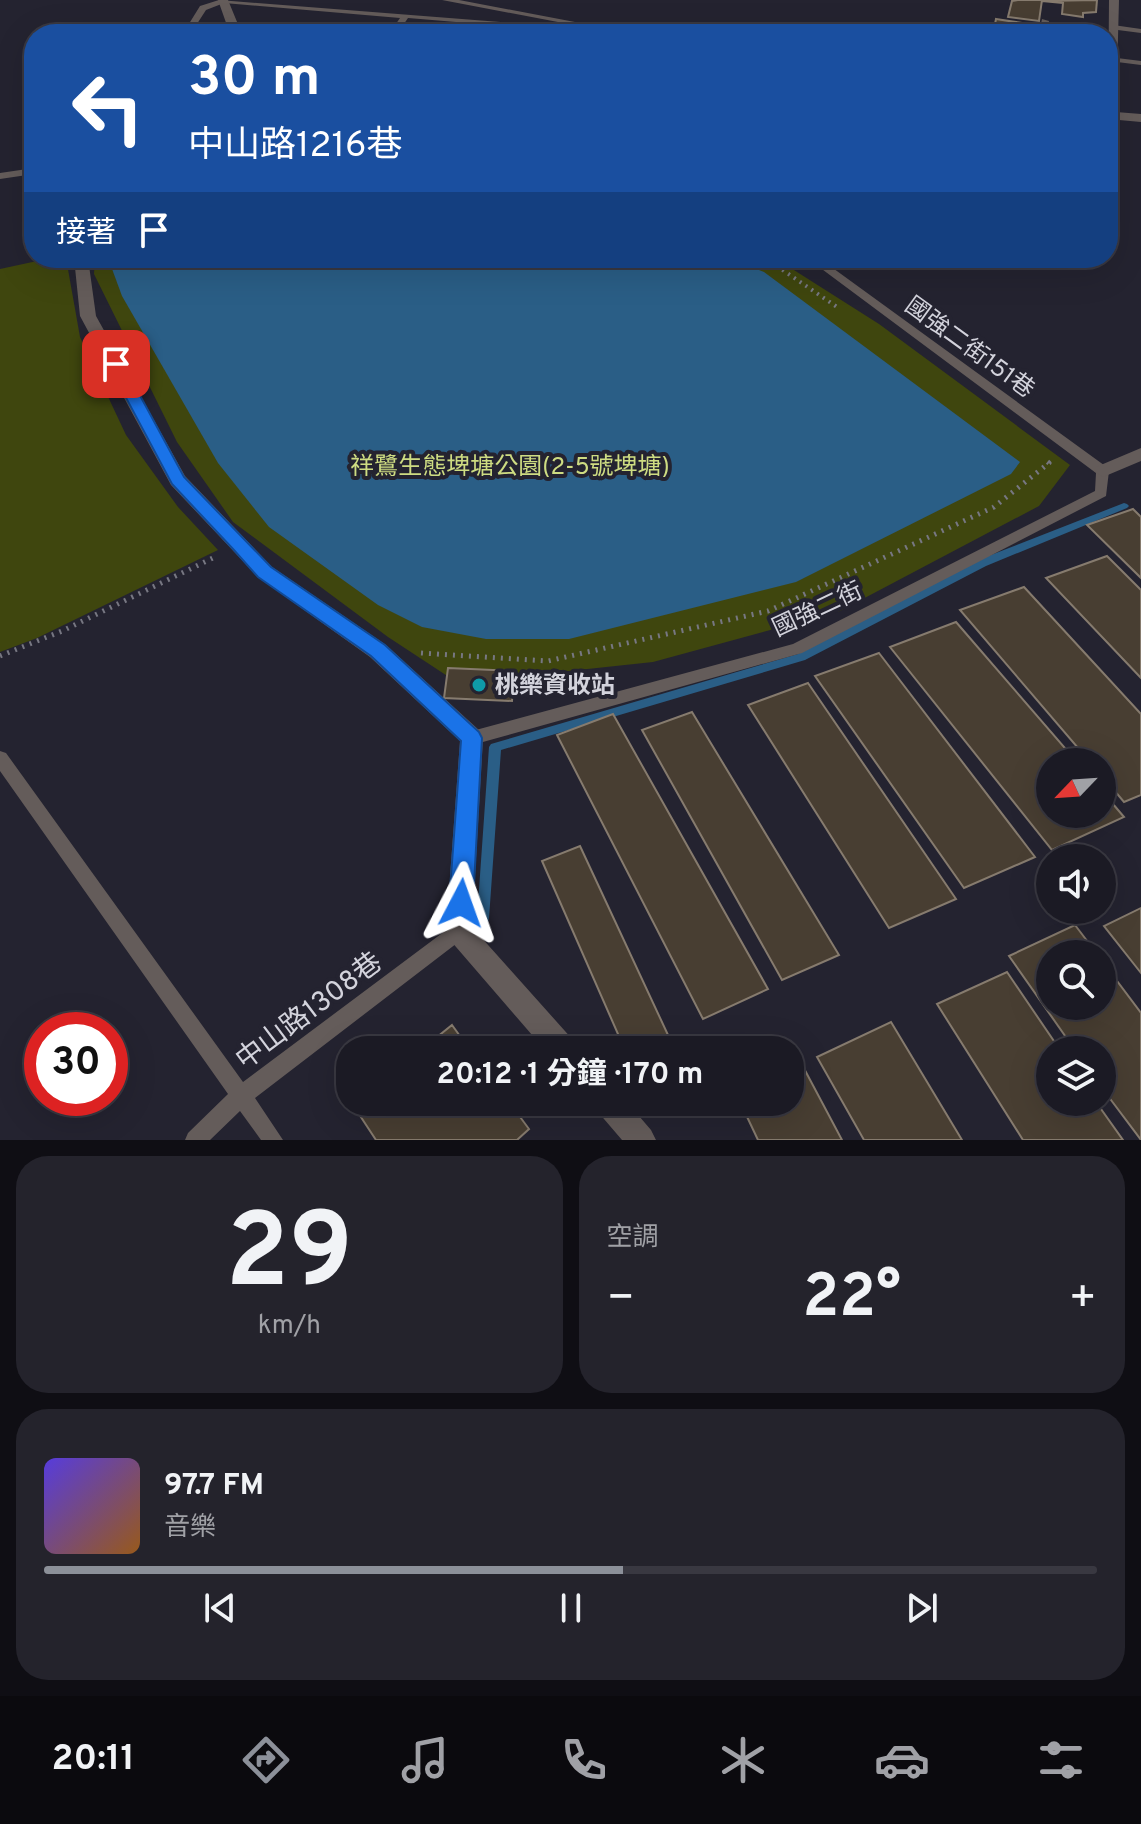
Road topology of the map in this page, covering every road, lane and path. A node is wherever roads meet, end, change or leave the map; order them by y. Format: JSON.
{"nodes":[{"id":1,"x":223,"y":0,"type":"edge"},
{"id":2,"x":446,"y":0,"type":"edge"},
{"id":3,"x":1114,"y":0,"type":"edge"},
{"id":4,"x":406,"y":15,"type":"junction"},
{"id":5,"x":1045,"y":21,"type":"dead end"},
{"id":6,"x":193,"y":24,"type":"edge"},
{"id":7,"x":232,"y":24,"type":"edge"},
{"id":8,"x":400,"y":24,"type":"edge"},
{"id":9,"x":508,"y":24,"type":"edge"},
{"id":10,"x":538,"y":24,"type":"edge"},
{"id":11,"x":1045,"y":24,"type":"edge"},
{"id":12,"x":1113,"y":24,"type":"edge"},
{"id":13,"x":1118,"y":28,"type":"edge"},
{"id":14,"x":1141,"y":31,"type":"edge"},
{"id":15,"x":1118,"y":60,"type":"edge"},
{"id":16,"x":1141,"y":63,"type":"edge"},
{"id":17,"x":1118,"y":116,"type":"edge"},
{"id":18,"x":1141,"y":118,"type":"edge"},
{"id":19,"x":24,"y":172,"type":"edge"},
{"id":20,"x":0,"y":176,"type":"edge"},
{"id":21,"x":80,"y":268,"type":"edge"},
{"id":22,"x":780,"y":268,"type":"edge"},
{"id":23,"x":826,"y":268,"type":"edge"},
{"id":24,"x":847,"y":313,"type":"dead end"},
{"id":25,"x":1038,"y":454,"type":"dead end"},
{"id":26,"x":1141,"y":454,"type":"edge"},
{"id":27,"x":1103,"y":471,"type":"junction"},
{"id":28,"x":239,"y":545,"type":"junction"},
{"id":29,"x":378,"y":651,"type":"junction"},
{"id":30,"x":0,"y":656,"type":"edge"},
{"id":31,"x":472,"y":738,"type":"junction"},
{"id":32,"x":0,"y":758,"type":"edge"},
{"id":33,"x":459,"y":931,"type":"junction"},
{"id":34,"x":551,"y":1036,"type":"edge"},
{"id":35,"x":241,"y":1096,"type":"junction"},
{"id":36,"x":620,"y":1116,"type":"edge"},
{"id":37,"x":195,"y":1140,"type":"edge"},
{"id":38,"x":273,"y":1140,"type":"edge"},
{"id":39,"x":641,"y":1140,"type":"edge"}],
"edges":[{"from":1,"to":4,"type":"lane"},
{"from":1,"to":6,"type":"lane"},
{"from":1,"to":7,"type":"street"},
{"from":2,"to":10,"type":"lane"},
{"from":3,"to":12,"type":"street"},
{"from":4,"to":8,"type":"lane"},
{"from":4,"to":9,"type":"lane"},
{"from":5,"to":11,"type":"lane"},
{"from":13,"to":14,"type":"lane"},
{"from":15,"to":16,"type":"lane"},
{"from":17,"to":18,"type":"street"},
{"from":19,"to":20,"type":"lane"},
{"from":21,"to":28,"type":"street"},
{"from":22,"to":24,"type":"path"},
{"from":23,"to":27,"type":"lane","name":"國強二街151巷"},
{"from":25,"to":29,"type":"path"},
{"from":26,"to":27,"type":"street"},
{"from":27,"to":31,"type":"lane","name":"國強二街"},
{"from":28,"to":29,"type":"street"},
{"from":28,"to":30,"type":"path"},
{"from":29,"to":31,"type":"street"},
{"from":31,"to":33,"type":"street"},
{"from":32,"to":35,"type":"lane"},
{"from":33,"to":34,"type":"street"},
{"from":33,"to":35,"type":"lane","name":"中山路1308巷"},
{"from":35,"to":37,"type":"lane","name":"中山路1308巷"},
{"from":35,"to":38,"type":"lane"},
{"from":36,"to":39,"type":"street"}]}
